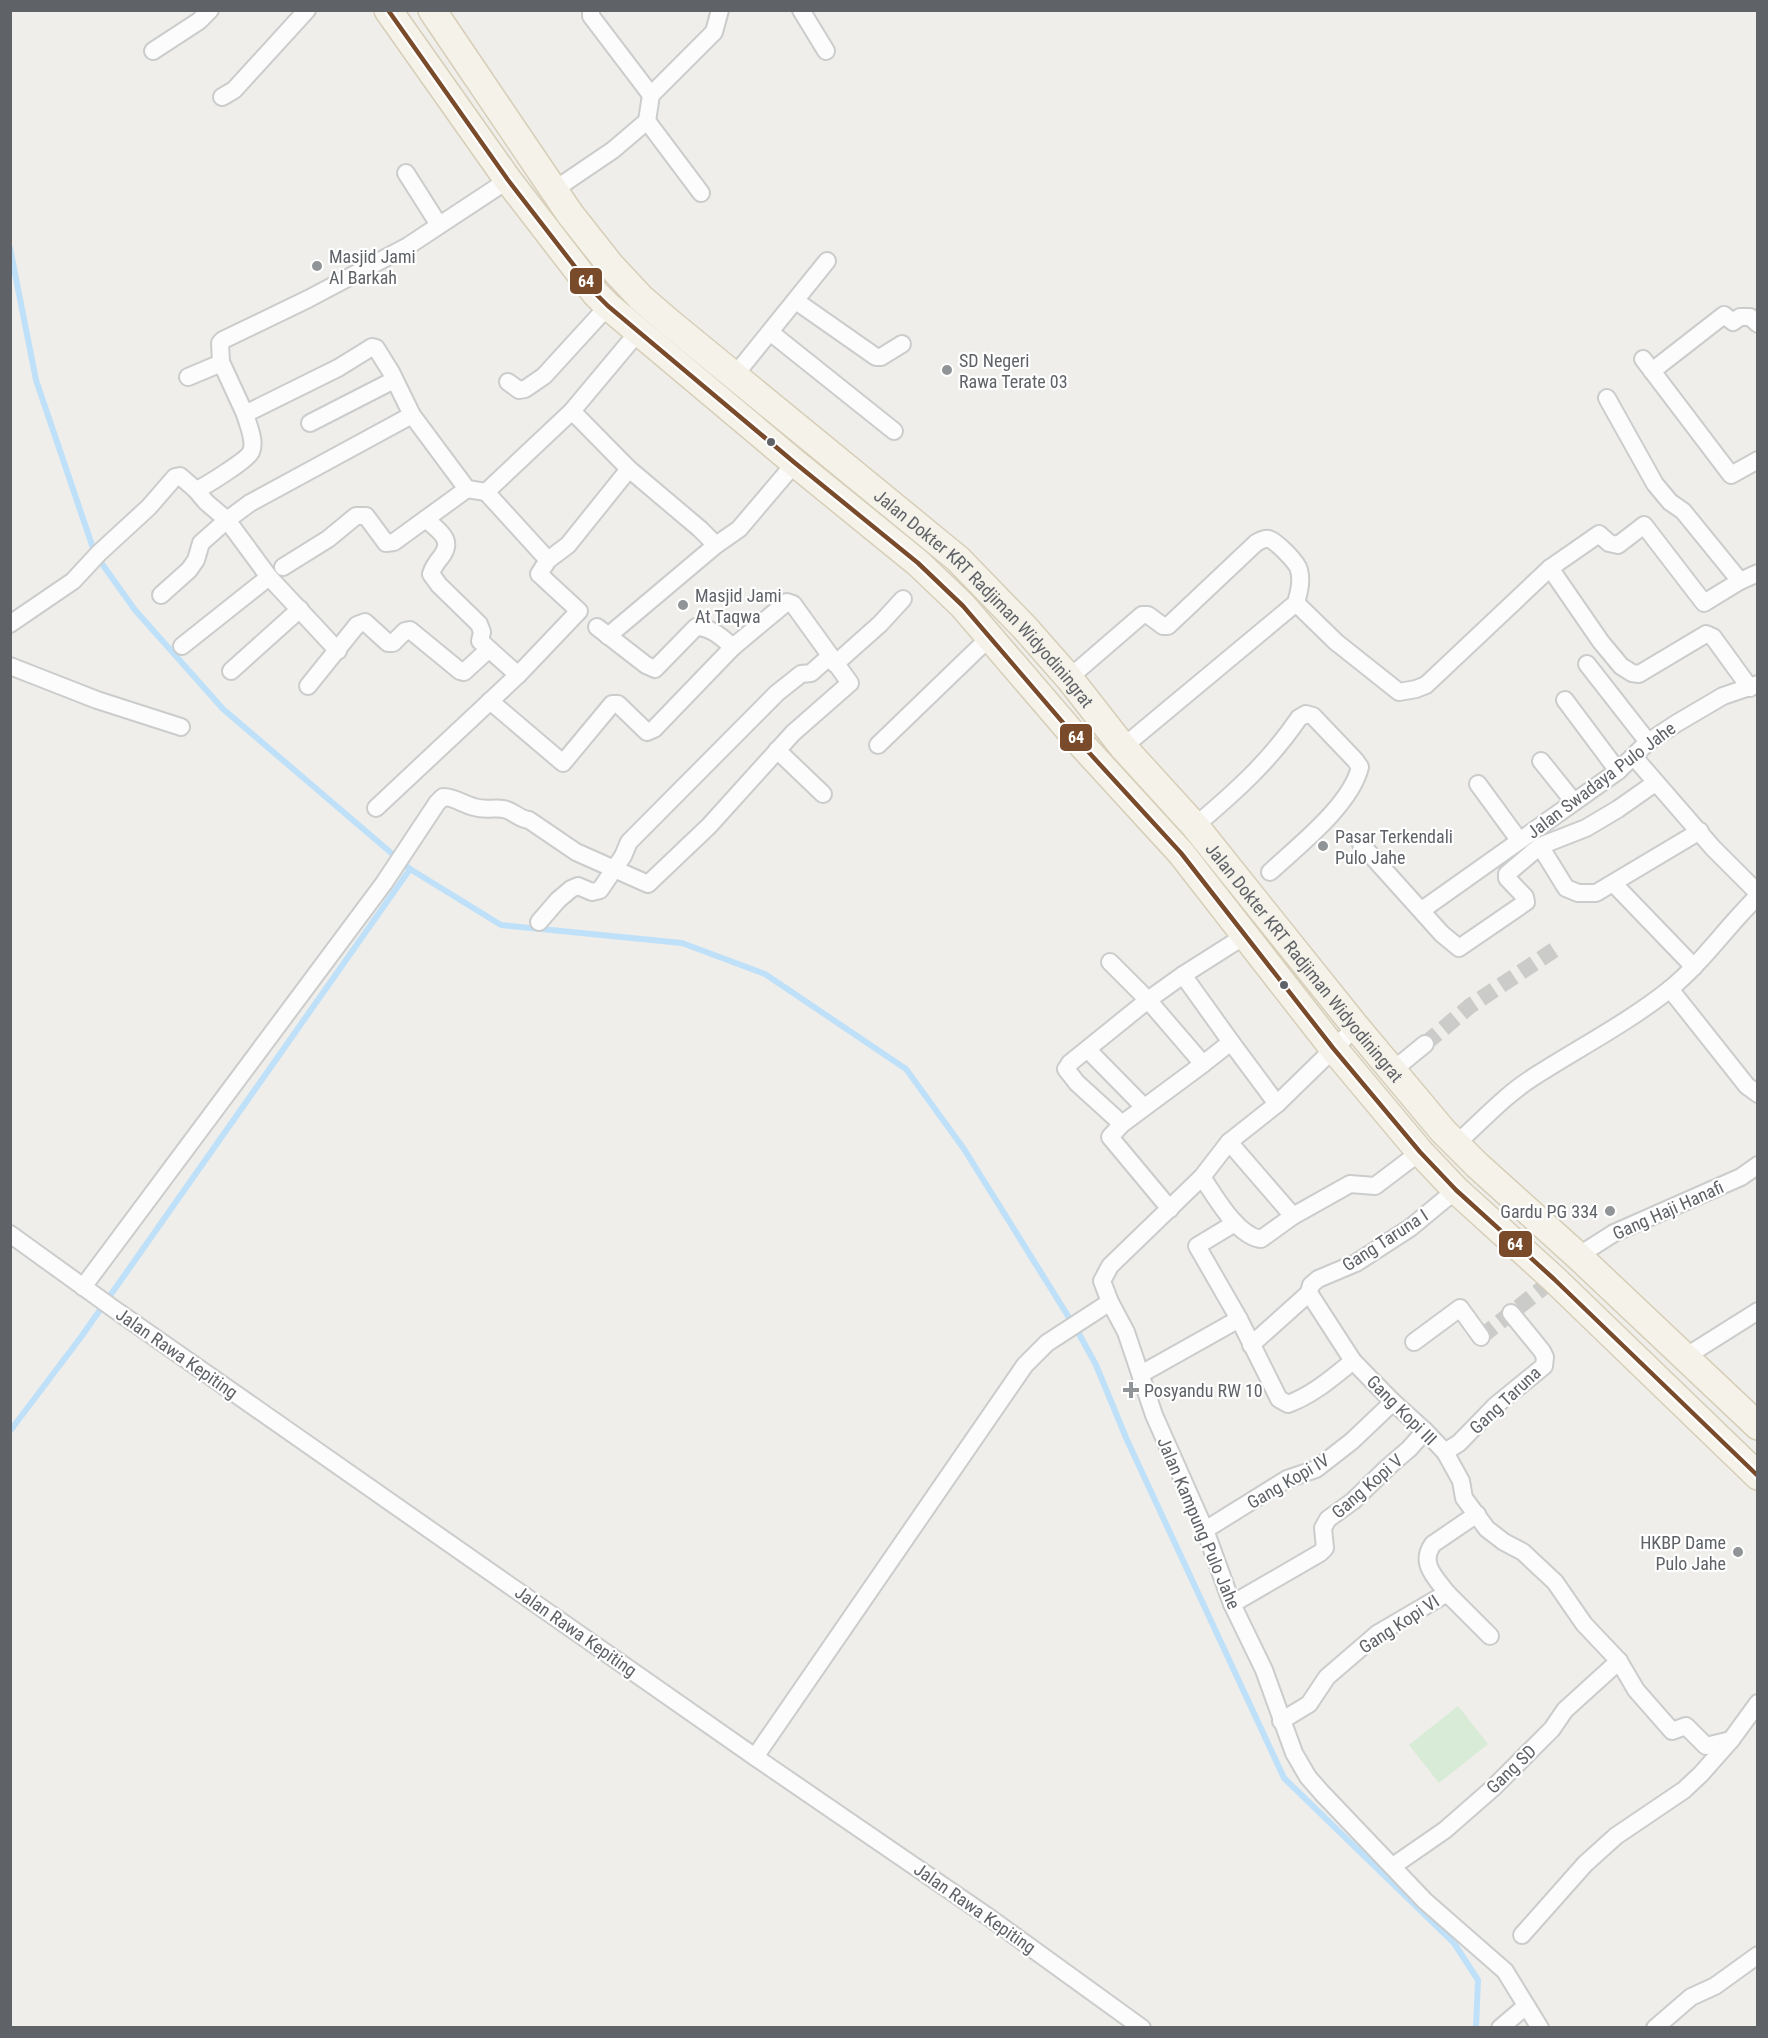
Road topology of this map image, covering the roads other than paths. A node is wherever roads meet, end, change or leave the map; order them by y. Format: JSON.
{"nodes":[{"id":1,"x":210,"y":10,"type":"edge"},
{"id":2,"x":307,"y":10,"type":"edge"},
{"id":3,"x":388,"y":10,"type":"edge"},
{"id":4,"x":432,"y":10,"type":"edge"},
{"id":5,"x":591,"y":10,"type":"edge"},
{"id":6,"x":720,"y":10,"type":"edge"},
{"id":7,"x":801,"y":10,"type":"edge"},
{"id":8,"x":153,"y":51,"type":"dead end"},
{"id":9,"x":826,"y":51,"type":"dead end"},
{"id":10,"x":651,"y":95,"type":"junction"},
{"id":11,"x":222,"y":97,"type":"dead end"},
{"id":12,"x":647,"y":121,"type":"junction"},
{"id":13,"x":406,"y":173,"type":"dead end"},
{"id":14,"x":508,"y":180,"type":"junction"},
{"id":15,"x":554,"y":190,"type":"junction"},
{"id":16,"x":701,"y":193,"type":"dead end"},
{"id":17,"x":439,"y":225,"type":"junction"},
{"id":18,"x":827,"y":261,"type":"dead end"},
{"id":19,"x":796,"y":301,"type":"junction"},
{"id":20,"x":608,"y":306,"type":"junction"},
{"id":21,"x":1758,"y":324,"type":"edge"},
{"id":22,"x":639,"y":331,"type":"junction"},
{"id":23,"x":770,"y":332,"type":"junction"},
{"id":24,"x":902,"y":344,"type":"dead end"},
{"id":25,"x":221,"y":362,"type":"junction"},
{"id":26,"x":735,"y":375,"type":"junction"},
{"id":27,"x":188,"y":377,"type":"dead end"},
{"id":28,"x":394,"y":380,"type":"junction"},
{"id":29,"x":508,"y":382,"type":"dead end"},
{"id":30,"x":1607,"y":398,"type":"dead end"},
{"id":31,"x":572,"y":411,"type":"junction"},
{"id":32,"x":245,"y":414,"type":"junction"},
{"id":33,"x":412,"y":415,"type":"junction"},
{"id":34,"x":310,"y":423,"type":"dead end"},
{"id":35,"x":894,"y":431,"type":"dead end"},
{"id":36,"x":1758,"y":460,"type":"edge"},
{"id":37,"x":795,"y":463,"type":"junction"},
{"id":38,"x":629,"y":469,"type":"junction"},
{"id":39,"x":467,"y":489,"type":"junction"},
{"id":40,"x":196,"y":490,"type":"junction"},
{"id":41,"x":486,"y":492,"type":"junction"},
{"id":42,"x":426,"y":519,"type":"junction"},
{"id":43,"x":226,"y":520,"type":"junction"},
{"id":44,"x":913,"y":520,"type":"junction"},
{"id":45,"x":894,"y":543,"type":"junction"},
{"id":46,"x":716,"y":545,"type":"junction"},
{"id":47,"x":548,"y":560,"type":"junction"},
{"id":48,"x":283,"y":567,"type":"dead end"},
{"id":49,"x":1550,"y":568,"type":"junction"},
{"id":50,"x":1758,"y":573,"type":"edge"},
{"id":51,"x":269,"y":577,"type":"junction"},
{"id":52,"x":1740,"y":581,"type":"junction"},
{"id":53,"x":161,"y":595,"type":"dead end"},
{"id":54,"x":903,"y":599,"type":"dead end"},
{"id":55,"x":1296,"y":603,"type":"junction"},
{"id":56,"x":300,"y":609,"type":"junction"},
{"id":57,"x":10,"y":624,"type":"edge"},
{"id":58,"x":991,"y":636,"type":"junction"},
{"id":59,"x":182,"y":646,"type":"dead end"},
{"id":60,"x":733,"y":647,"type":"junction"},
{"id":61,"x":488,"y":650,"type":"junction"},
{"id":62,"x":338,"y":651,"type":"junction"},
{"id":63,"x":832,"y":660,"type":"junction"},
{"id":64,"x":1587,"y":664,"type":"dead end"},
{"id":65,"x":10,"y":666,"type":"edge"},
{"id":66,"x":231,"y":671,"type":"dead end"},
{"id":67,"x":518,"y":675,"type":"junction"},
{"id":68,"x":1069,"y":678,"type":"junction"},
{"id":69,"x":308,"y":686,"type":"dead end"},
{"id":70,"x":1754,"y":686,"type":"edge"},
{"id":71,"x":1565,"y":700,"type":"dead end"},
{"id":72,"x":490,"y":701,"type":"junction"},
{"id":73,"x":181,"y":727,"type":"dead end"},
{"id":74,"x":1648,"y":742,"type":"junction"},
{"id":75,"x":878,"y":745,"type":"dead end"},
{"id":76,"x":1123,"y":747,"type":"junction"},
{"id":77,"x":777,"y":750,"type":"junction"},
{"id":78,"x":1634,"y":757,"type":"junction"},
{"id":79,"x":1541,"y":761,"type":"dead end"},
{"id":80,"x":1618,"y":771,"type":"junction"},
{"id":81,"x":1655,"y":783,"type":"junction"},
{"id":82,"x":1478,"y":784,"type":"dead end"},
{"id":83,"x":823,"y":794,"type":"dead end"},
{"id":84,"x":1574,"y":802,"type":"junction"},
{"id":85,"x":376,"y":808,"type":"dead end"},
{"id":86,"x":1195,"y":826,"type":"junction"},
{"id":87,"x":1700,"y":831,"type":"junction"},
{"id":88,"x":1519,"y":840,"type":"junction"},
{"id":89,"x":1361,"y":844,"type":"dead end"},
{"id":90,"x":1540,"y":846,"type":"junction"},
{"id":91,"x":614,"y":870,"type":"junction"},
{"id":92,"x":1270,"y":872,"type":"dead end"},
{"id":93,"x":1614,"y":884,"type":"junction"},
{"id":94,"x":1758,"y":895,"type":"edge"},
{"id":95,"x":1422,"y":910,"type":"junction"},
{"id":96,"x":539,"y":922,"type":"dead end"},
{"id":97,"x":1246,"y":935,"type":"junction"},
{"id":98,"x":1110,"y":962,"type":"dead end"},
{"id":99,"x":1694,"y":968,"type":"junction"},
{"id":100,"x":1183,"y":975,"type":"junction"},
{"id":101,"x":1670,"y":989,"type":"junction"},
{"id":102,"x":1149,"y":1000,"type":"junction"},
{"id":103,"x":1356,"y":1027,"type":"junction"},
{"id":104,"x":1231,"y":1042,"type":"junction"},
{"id":105,"x":1425,"y":1044,"type":"tunnel mouth"},
{"id":106,"x":1333,"y":1048,"type":"junction"},
{"id":107,"x":1088,"y":1050,"type":"junction"},
{"id":108,"x":1203,"y":1064,"type":"junction"},
{"id":109,"x":1392,"y":1071,"type":"junction"},
{"id":110,"x":1758,"y":1094,"type":"edge"},
{"id":111,"x":1276,"y":1104,"type":"junction"},
{"id":112,"x":1144,"y":1107,"type":"junction"},
{"id":113,"x":1122,"y":1124,"type":"junction"},
{"id":114,"x":1229,"y":1142,"type":"junction"},
{"id":115,"x":1456,"y":1144,"type":"junction"},
{"id":116,"x":1420,"y":1152,"type":"junction"},
{"id":117,"x":1758,"y":1165,"type":"edge"},
{"id":118,"x":1202,"y":1178,"type":"junction"},
{"id":119,"x":1456,"y":1190,"type":"junction"},
{"id":120,"x":1170,"y":1209,"type":"junction"},
{"id":121,"x":1293,"y":1216,"type":"junction"},
{"id":122,"x":1235,"y":1224,"type":"junction"},
{"id":123,"x":10,"y":1234,"type":"edge"},
{"id":124,"x":1578,"y":1256,"type":"junction"},
{"id":125,"x":1310,"y":1289,"type":"junction"},
{"id":126,"x":88,"y":1291,"type":"junction"},
{"id":127,"x":1104,"y":1306,"type":"junction"},
{"id":128,"x":1758,"y":1311,"type":"edge"},
{"id":129,"x":1511,"y":1313,"type":"dead end"},
{"id":130,"x":1239,"y":1319,"type":"junction"},
{"id":131,"x":1481,"y":1337,"type":"dead end"},
{"id":132,"x":1414,"y":1342,"type":"dead end"},
{"id":133,"x":1251,"y":1345,"type":"junction"},
{"id":134,"x":1685,"y":1357,"type":"junction"},
{"id":135,"x":1353,"y":1361,"type":"junction"},
{"id":136,"x":1141,"y":1374,"type":"junction"},
{"id":137,"x":1393,"y":1402,"type":"junction"},
{"id":138,"x":1758,"y":1425,"type":"edge"},
{"id":139,"x":1425,"y":1431,"type":"junction"},
{"id":140,"x":1444,"y":1452,"type":"junction"},
{"id":141,"x":1758,"y":1476,"type":"edge"},
{"id":142,"x":1477,"y":1514,"type":"junction"},
{"id":143,"x":1205,"y":1530,"type":"junction"},
{"id":144,"x":1447,"y":1593,"type":"junction"},
{"id":145,"x":1232,"y":1604,"type":"junction"},
{"id":146,"x":1490,"y":1636,"type":"dead end"},
{"id":147,"x":1619,"y":1662,"type":"junction"},
{"id":148,"x":1758,"y":1703,"type":"edge"},
{"id":149,"x":1281,"y":1721,"type":"junction"},
{"id":150,"x":1731,"y":1740,"type":"junction"},
{"id":151,"x":755,"y":1757,"type":"junction"},
{"id":152,"x":1393,"y":1866,"type":"junction"},
{"id":153,"x":1522,"y":1935,"type":"dead end"},
{"id":154,"x":1758,"y":1955,"type":"edge"},
{"id":155,"x":1526,"y":2006,"type":"junction"},
{"id":156,"x":1142,"y":2028,"type":"edge"},
{"id":157,"x":1500,"y":2028,"type":"edge"},
{"id":158,"x":1540,"y":2028,"type":"edge"},
{"id":159,"x":1655,"y":2028,"type":"edge"}],
"edges":[{"from":1,"to":8,"type":"street"},
{"from":2,"to":11,"type":"street"},
{"from":3,"to":14,"type":"main road","name":"Jalan Dokter KRT Radjiman Widyodiningrat"},
{"from":4,"to":15,"type":"main road","name":"Jalan Dokter KRT Radjiman Widyodiningrat"},
{"from":5,"to":10,"type":"street"},
{"from":6,"to":10,"type":"street"},
{"from":7,"to":9,"type":"street"},
{"from":10,"to":12,"type":"street"},
{"from":12,"to":15,"type":"street"},
{"from":12,"to":16,"type":"street"},
{"from":13,"to":17,"type":"street"},
{"from":14,"to":17,"type":"street"},
{"from":14,"to":20,"type":"main road","name":"Jalan Dokter KRT Radjiman Widyodiningrat"},
{"from":15,"to":26,"type":"main road","name":"Jalan Dokter KRT Radjiman Widyodiningrat"},
{"from":17,"to":25,"type":"street"},
{"from":18,"to":19,"type":"street"},
{"from":19,"to":23,"type":"street"},
{"from":19,"to":24,"type":"street"},
{"from":20,"to":22,"type":"main road","name":"Jalan Dokter KRT Radjiman Widyodiningrat"},
{"from":20,"to":29,"type":"street"},
{"from":21,"to":36,"type":"street"},
{"from":22,"to":31,"type":"street"},
{"from":22,"to":37,"type":"main road","name":"Jalan Dokter KRT Radjiman Widyodiningrat"},
{"from":23,"to":26,"type":"street"},
{"from":23,"to":35,"type":"street"},
{"from":25,"to":27,"type":"street"},
{"from":25,"to":32,"type":"street"},
{"from":26,"to":44,"type":"main road","name":"Jalan Dokter KRT Radjiman Widyodiningrat"},
{"from":28,"to":32,"type":"street"},
{"from":28,"to":33,"type":"street"},
{"from":28,"to":34,"type":"street"},
{"from":30,"to":52,"type":"street"},
{"from":31,"to":38,"type":"street"},
{"from":31,"to":41,"type":"street"},
{"from":32,"to":40,"type":"street"},
{"from":33,"to":39,"type":"street"},
{"from":33,"to":43,"type":"street"},
{"from":37,"to":45,"type":"main road","name":"Jalan Dokter KRT Radjiman Widyodiningrat"},
{"from":37,"to":46,"type":"street"},
{"from":38,"to":46,"type":"street"},
{"from":38,"to":47,"type":"street"},
{"from":39,"to":41,"type":"street"},
{"from":39,"to":42,"type":"street"},
{"from":40,"to":43,"type":"street"},
{"from":40,"to":57,"type":"street"},
{"from":41,"to":47,"type":"street"},
{"from":42,"to":48,"type":"street"},
{"from":42,"to":61,"type":"street"},
{"from":43,"to":51,"type":"street"},
{"from":43,"to":53,"type":"street"},
{"from":44,"to":45,"type":"main road"},
{"from":44,"to":68,"type":"main road","name":"Jalan Dokter KRT Radjiman Widyodiningrat"},
{"from":45,"to":58,"type":"main road","name":"Jalan Dokter KRT Radjiman Widyodiningrat"},
{"from":46,"to":60,"type":"street"},
{"from":47,"to":67,"type":"street"},
{"from":49,"to":52,"type":"street"},
{"from":49,"to":55,"type":"street"},
{"from":49,"to":70,"type":"street"},
{"from":50,"to":52,"type":"street"},
{"from":51,"to":56,"type":"street"},
{"from":51,"to":59,"type":"street"},
{"from":54,"to":63,"type":"street"},
{"from":55,"to":68,"type":"street"},
{"from":55,"to":76,"type":"street"},
{"from":56,"to":62,"type":"street"},
{"from":56,"to":66,"type":"street"},
{"from":58,"to":75,"type":"street"},
{"from":58,"to":97,"type":"main road","name":"Jalan Dokter KRT Radjiman Widyodiningrat"},
{"from":60,"to":63,"type":"street"},
{"from":60,"to":72,"type":"street"},
{"from":61,"to":62,"type":"street"},
{"from":61,"to":67,"type":"street"},
{"from":62,"to":69,"type":"street"},
{"from":63,"to":77,"type":"street"},
{"from":63,"to":91,"type":"street"},
{"from":64,"to":74,"type":"street"},
{"from":65,"to":73,"type":"street"},
{"from":67,"to":72,"type":"street"},
{"from":68,"to":76,"type":"main road","name":"Jalan Dokter KRT Radjiman Widyodiningrat"},
{"from":70,"to":74,"type":"street","name":"Jalan Swadaya Pulo Jahe"},
{"from":71,"to":80,"type":"street"},
{"from":72,"to":85,"type":"street"},
{"from":74,"to":78,"type":"street","name":"Jalan Swadaya Pulo Jahe"},
{"from":76,"to":86,"type":"main road","name":"Jalan Dokter KRT Radjiman Widyodiningrat"},
{"from":77,"to":83,"type":"street"},
{"from":77,"to":91,"type":"street"},
{"from":78,"to":80,"type":"street","name":"Jalan Swadaya Pulo Jahe"},
{"from":78,"to":81,"type":"street"},
{"from":79,"to":84,"type":"street"},
{"from":80,"to":84,"type":"street","name":"Jalan Swadaya Pulo Jahe"},
{"from":81,"to":87,"type":"street"},
{"from":81,"to":90,"type":"street"},
{"from":82,"to":88,"type":"street"},
{"from":84,"to":88,"type":"street","name":"Jalan Swadaya Pulo Jahe"},
{"from":86,"to":92,"type":"street"},
{"from":86,"to":103,"type":"main road","name":"Jalan Dokter KRT Radjiman Widyodiningrat"},
{"from":87,"to":93,"type":"street"},
{"from":87,"to":94,"type":"street"},
{"from":88,"to":95,"type":"street","name":"Jalan Swadaya Pulo Jahe"},
{"from":89,"to":95,"type":"street"},
{"from":90,"to":93,"type":"street"},
{"from":90,"to":95,"type":"street"},
{"from":91,"to":96,"type":"street"},
{"from":91,"to":126,"type":"street"},
{"from":93,"to":99,"type":"street"},
{"from":94,"to":99,"type":"street"},
{"from":97,"to":100,"type":"street"},
{"from":97,"to":106,"type":"main road","name":"Jalan Dokter KRT Radjiman Widyodiningrat"},
{"from":98,"to":102,"type":"street"},
{"from":99,"to":101,"type":"street"},
{"from":100,"to":102,"type":"street"},
{"from":100,"to":104,"type":"street"},
{"from":101,"to":110,"type":"street"},
{"from":101,"to":115,"type":"street"},
{"from":102,"to":107,"type":"street"},
{"from":102,"to":108,"type":"street"},
{"from":103,"to":106,"type":"street","name":"Jalan Kampung Pulo Jahe"},
{"from":103,"to":109,"type":"main road","name":"Jalan Dokter KRT Radjiman Widyodiningrat"},
{"from":104,"to":108,"type":"street"},
{"from":104,"to":111,"type":"street"},
{"from":105,"to":109,"type":"street"},
{"from":106,"to":111,"type":"street","name":"Jalan Kampung Pulo Jahe"},
{"from":106,"to":116,"type":"main road","name":"Jalan Dokter KRT Radjiman Widyodiningrat"},
{"from":107,"to":112,"type":"street"},
{"from":107,"to":113,"type":"street"},
{"from":108,"to":112,"type":"street"},
{"from":109,"to":115,"type":"main road","name":"Jalan Dokter KRT Radjiman Widyodiningrat"},
{"from":111,"to":114,"type":"street","name":"Jalan Kampung Pulo Jahe"},
{"from":112,"to":113,"type":"street"},
{"from":113,"to":120,"type":"street"},
{"from":114,"to":118,"type":"street","name":"Jalan Kampung Pulo Jahe"},
{"from":114,"to":121,"type":"street"},
{"from":115,"to":124,"type":"main road","name":"Jalan Dokter KRT Radjiman Widyodiningrat"},
{"from":116,"to":119,"type":"main road","name":"Jalan Dokter KRT Radjiman Widyodiningrat"},
{"from":116,"to":121,"type":"street"},
{"from":117,"to":124,"type":"street","name":"Gang Haji Hanafi"},
{"from":118,"to":120,"type":"street","name":"Jalan Kampung Pulo Jahe"},
{"from":118,"to":122,"type":"street"},
{"from":119,"to":125,"type":"street","name":"Gang Taruna I"},
{"from":119,"to":141,"type":"main road","name":"Jalan Dokter KRT Radjiman Widyodiningrat"},
{"from":120,"to":127,"type":"street","name":"Jalan Kampung Pulo Jahe"},
{"from":121,"to":122,"type":"street"},
{"from":122,"to":130,"type":"street"},
{"from":123,"to":126,"type":"street","name":"Jalan Rawa Kepiting"},
{"from":124,"to":134,"type":"main road","name":"Jalan Dokter KRT Radjiman Widyodiningrat"},
{"from":125,"to":133,"type":"street","name":"Gang Taruna I"},
{"from":125,"to":135,"type":"street","name":"Gang Kopi III"},
{"from":126,"to":151,"type":"street","name":"Jalan Rawa Kepiting"},
{"from":127,"to":136,"type":"street","name":"Jalan Kampung Pulo Jahe"},
{"from":127,"to":151,"type":"street"},
{"from":128,"to":134,"type":"street"},
{"from":129,"to":140,"type":"street","name":"Gang Taruna"},
{"from":130,"to":133,"type":"street"},
{"from":130,"to":136,"type":"street"},
{"from":131,"to":132,"type":"street"},
{"from":133,"to":135,"type":"street"},
{"from":134,"to":138,"type":"main road","name":"Jalan Dokter KRT Radjiman Widyodiningrat"},
{"from":135,"to":137,"type":"street","name":"Gang Kopi III"},
{"from":136,"to":143,"type":"street","name":"Jalan Kampung Pulo Jahe"},
{"from":137,"to":139,"type":"street","name":"Gang Kopi III"},
{"from":137,"to":143,"type":"street","name":"Gang Kopi IV"},
{"from":139,"to":140,"type":"street","name":"Gang Kopi III"},
{"from":139,"to":145,"type":"street","name":"Gang Kopi V"},
{"from":140,"to":142,"type":"street","name":"Gang Kopi III"},
{"from":142,"to":144,"type":"street"},
{"from":142,"to":147,"type":"street","name":"Gang Kopi III"},
{"from":143,"to":145,"type":"street","name":"Jalan Kampung Pulo Jahe"},
{"from":144,"to":146,"type":"street","name":"Gang Kopi VI"},
{"from":144,"to":149,"type":"street","name":"Gang Kopi VI"},
{"from":145,"to":149,"type":"street","name":"Jalan Kampung Pulo Jahe"},
{"from":147,"to":150,"type":"street","name":"Gang Kopi III"},
{"from":147,"to":152,"type":"street","name":"Gang SD"},
{"from":148,"to":150,"type":"street"},
{"from":149,"to":152,"type":"street","name":"Jalan Kampung Pulo Jahe"},
{"from":150,"to":153,"type":"street"},
{"from":151,"to":156,"type":"street","name":"Jalan Rawa Kepiting"},
{"from":152,"to":155,"type":"street","name":"Jalan Kampung Pulo Jahe"},
{"from":154,"to":159,"type":"street"},
{"from":155,"to":157,"type":"street"},
{"from":155,"to":158,"type":"street","name":"Jalan Kampung Pulo Jahe"}]}
